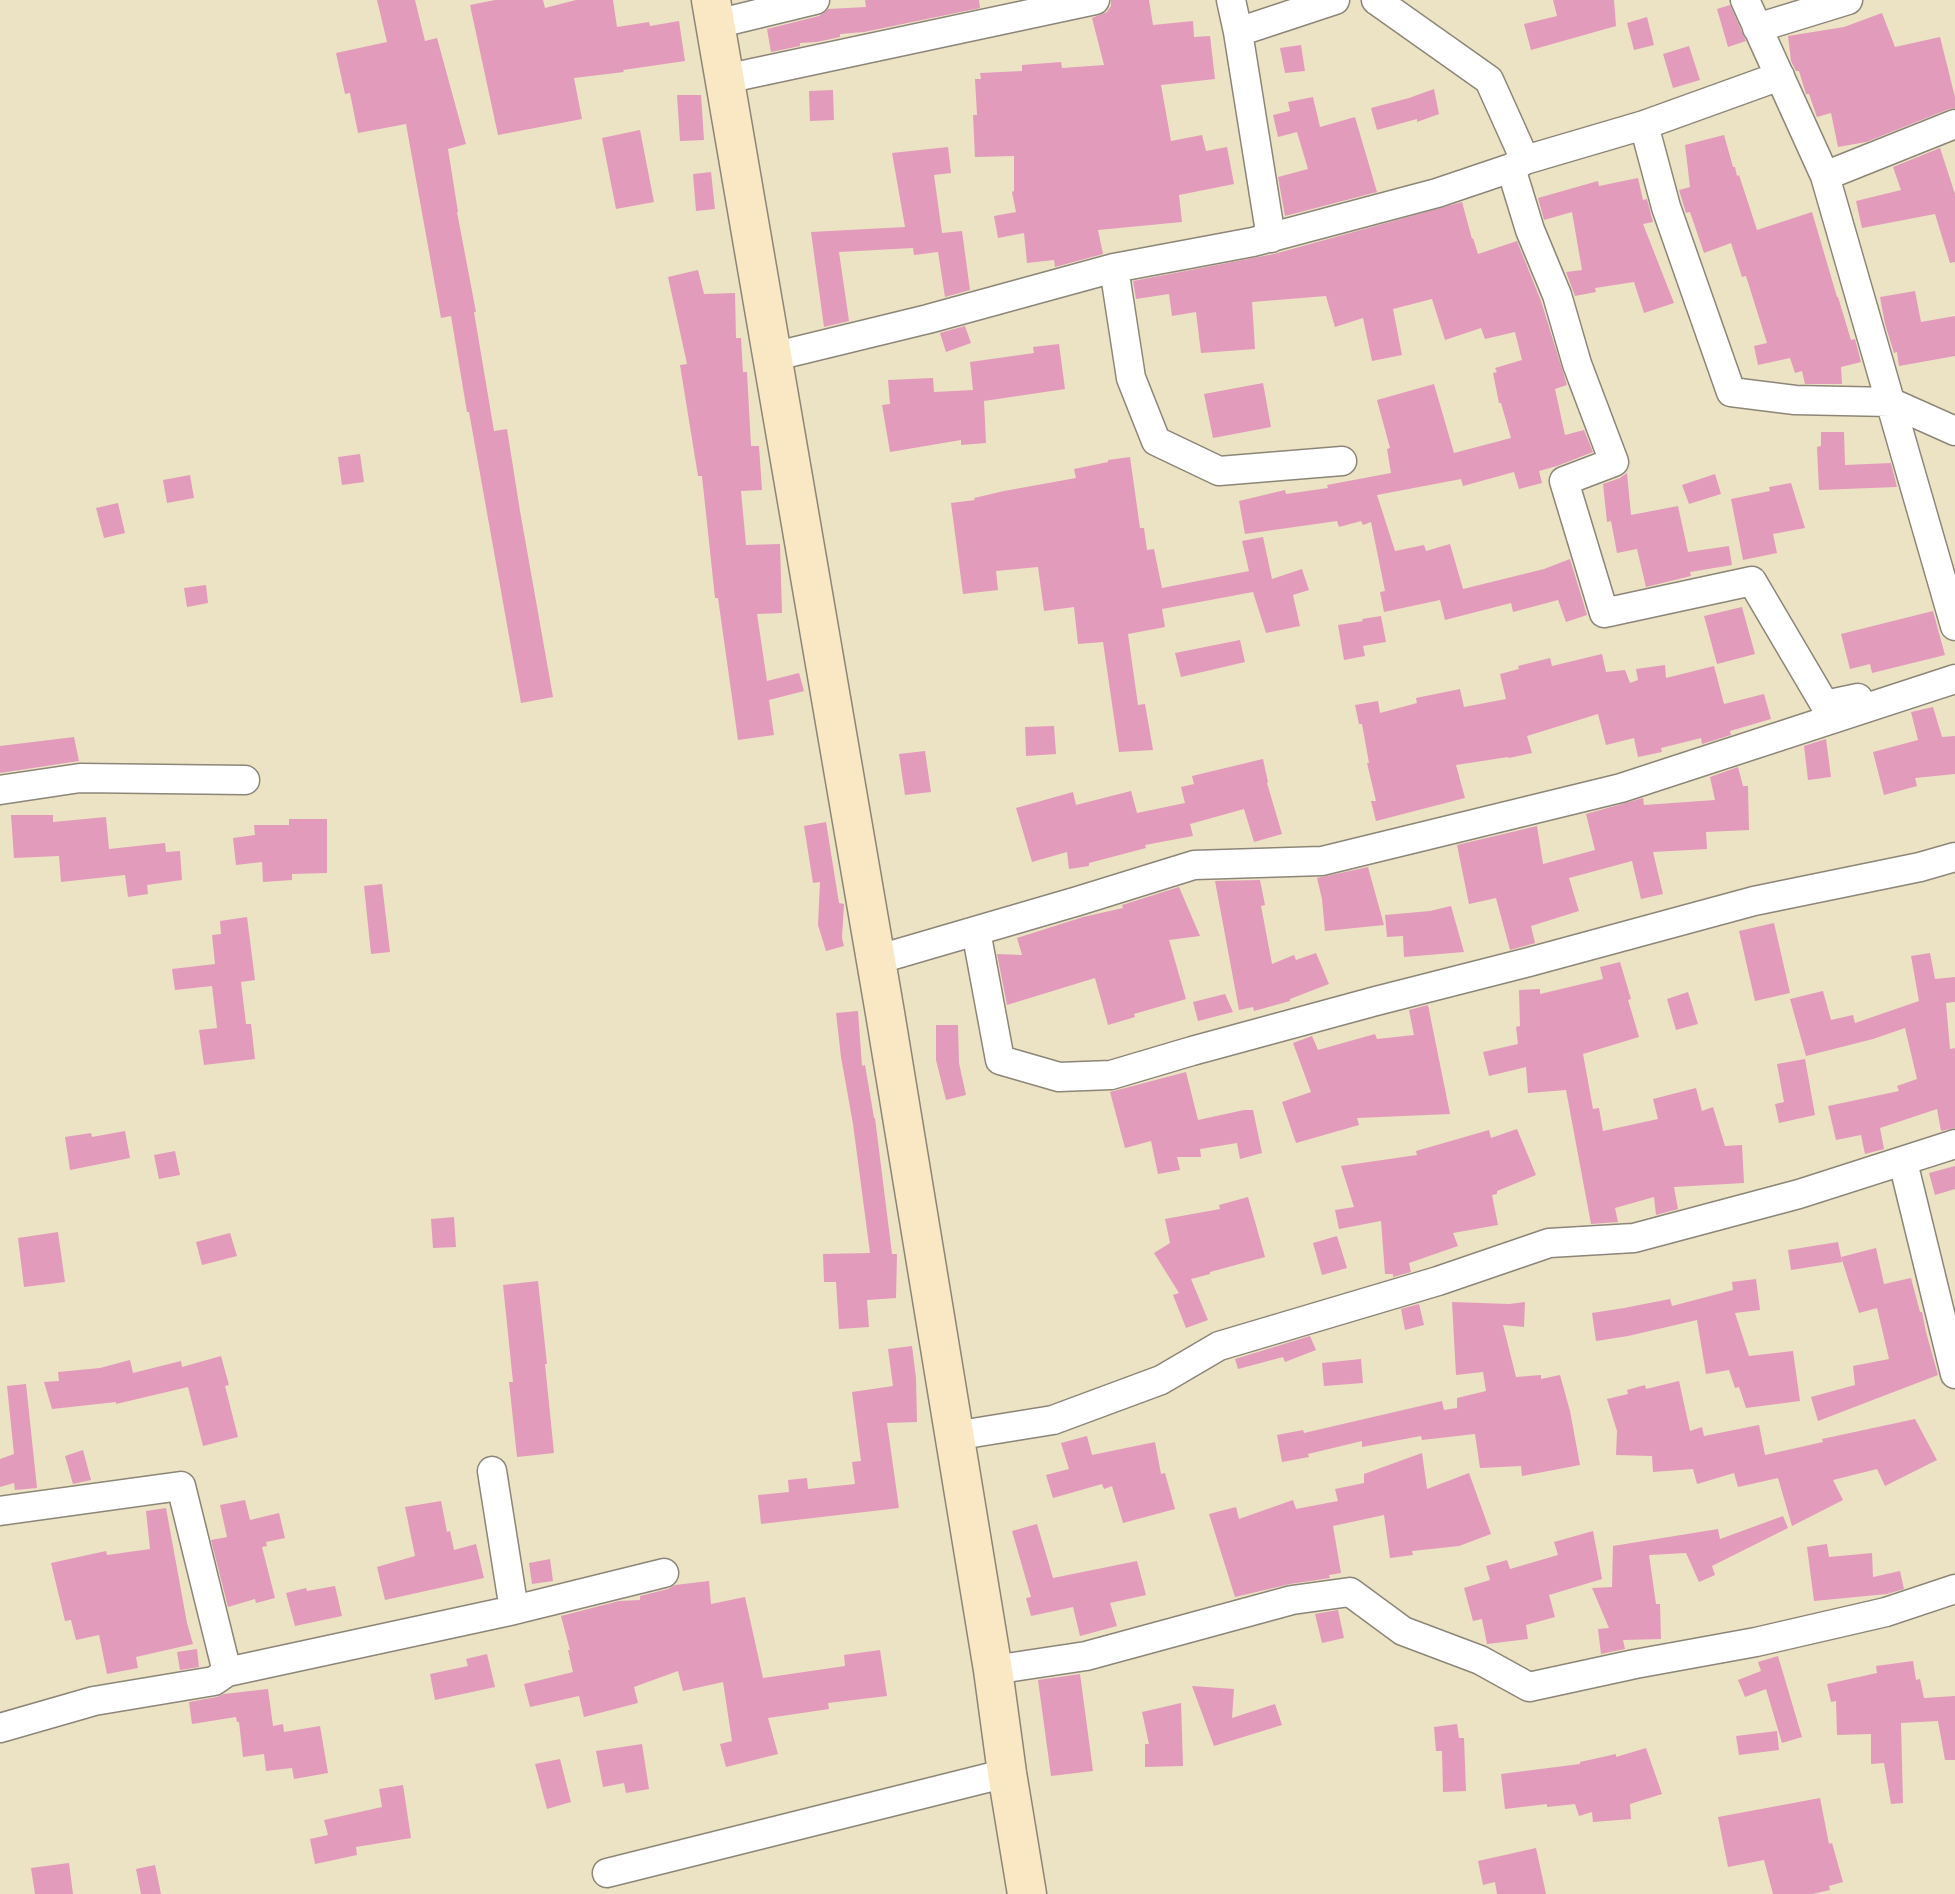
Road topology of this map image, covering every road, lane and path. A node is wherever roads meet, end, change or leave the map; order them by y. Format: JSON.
{"nodes":[{"id":1,"x":816,"y":0,"type":"edge"},
{"id":2,"x":1095,"y":0,"type":"edge"},
{"id":3,"x":1231,"y":0,"type":"edge"},
{"id":4,"x":1335,"y":0,"type":"edge"},
{"id":5,"x":1376,"y":0,"type":"edge"},
{"id":6,"x":1745,"y":0,"type":"edge"},
{"id":7,"x":1848,"y":0,"type":"edge"},
{"id":8,"x":714,"y":12,"type":"edge"},
{"id":9,"x":1757,"y":28,"type":"junction"},
{"id":10,"x":1238,"y":32,"type":"junction"},
{"id":11,"x":1780,"y":76,"type":"junction"},
{"id":12,"x":725,"y":79,"type":"junction"},
{"id":13,"x":1955,"y":124,"type":"edge"},
{"id":14,"x":1644,"y":125,"type":"junction"},
{"id":15,"x":1518,"y":164,"type":"junction"},
{"id":16,"x":1825,"y":176,"type":"junction"},
{"id":17,"x":1271,"y":238,"type":"junction"},
{"id":18,"x":1114,"y":268,"type":"junction"},
{"id":19,"x":772,"y":356,"type":"junction"},
{"id":20,"x":1890,"y":402,"type":"junction"},
{"id":21,"x":1955,"y":431,"type":"edge"},
{"id":22,"x":1342,"y":461,"type":"dead end"},
{"id":23,"x":1955,"y":626,"type":"edge"},
{"id":24,"x":1955,"y":678,"type":"edge"},
{"id":25,"x":245,"y":780,"type":"dead end"},
{"id":26,"x":0,"y":790,"type":"edge"},
{"id":27,"x":1955,"y":857,"type":"edge"},
{"id":28,"x":976,"y":931,"type":"junction"},
{"id":29,"x":876,"y":960,"type":"junction"},
{"id":30,"x":1955,"y":1143,"type":"edge"},
{"id":31,"x":1903,"y":1162,"type":"junction"},
{"id":32,"x":1955,"y":1374,"type":"edge"},
{"id":33,"x":954,"y":1436,"type":"junction"},
{"id":34,"x":492,"y":1471,"type":"dead end"},
{"id":35,"x":0,"y":1511,"type":"edge"},
{"id":36,"x":664,"y":1573,"type":"dead end"},
{"id":37,"x":1955,"y":1588,"type":"edge"},
{"id":38,"x":514,"y":1610,"type":"junction"},
{"id":39,"x":993,"y":1670,"type":"junction"},
{"id":40,"x":227,"y":1672,"type":"junction"},
{"id":41,"x":0,"y":1728,"type":"edge"},
{"id":42,"x":1007,"y":1773,"type":"junction"},
{"id":43,"x":607,"y":1873,"type":"dead end"},
{"id":44,"x":1027,"y":1894,"type":"edge"}],
"edges":[{"from":1,"to":8,"type":"street"},
{"from":2,"to":12,"type":"street"},
{"from":3,"to":10,"type":"street"},
{"from":4,"to":10,"type":"street"},
{"from":5,"to":15,"type":"street"},
{"from":6,"to":9,"type":"street"},
{"from":7,"to":9,"type":"street"},
{"from":8,"to":12,"type":"main road"},
{"from":9,"to":11,"type":"street"},
{"from":10,"to":17,"type":"street"},
{"from":11,"to":14,"type":"street"},
{"from":11,"to":16,"type":"street"},
{"from":12,"to":19,"type":"main road"},
{"from":13,"to":16,"type":"street"},
{"from":14,"to":15,"type":"street"},
{"from":14,"to":20,"type":"street"},
{"from":15,"to":17,"type":"street"},
{"from":15,"to":24,"type":"street"},
{"from":16,"to":20,"type":"street"},
{"from":17,"to":18,"type":"street"},
{"from":18,"to":19,"type":"street"},
{"from":18,"to":22,"type":"street"},
{"from":19,"to":29,"type":"main road"},
{"from":20,"to":21,"type":"street"},
{"from":20,"to":23,"type":"street"},
{"from":24,"to":28,"type":"street"},
{"from":25,"to":26,"type":"street"},
{"from":27,"to":28,"type":"street"},
{"from":28,"to":29,"type":"street"},
{"from":29,"to":33,"type":"main road"},
{"from":30,"to":31,"type":"street"},
{"from":31,"to":32,"type":"street"},
{"from":31,"to":33,"type":"street"},
{"from":33,"to":39,"type":"main road"},
{"from":34,"to":38,"type":"street"},
{"from":35,"to":40,"type":"street"},
{"from":36,"to":38,"type":"street"},
{"from":37,"to":39,"type":"street"},
{"from":38,"to":40,"type":"street"},
{"from":39,"to":42,"type":"main road"},
{"from":40,"to":41,"type":"street"},
{"from":42,"to":43,"type":"street"},
{"from":42,"to":44,"type":"main road"}]}
